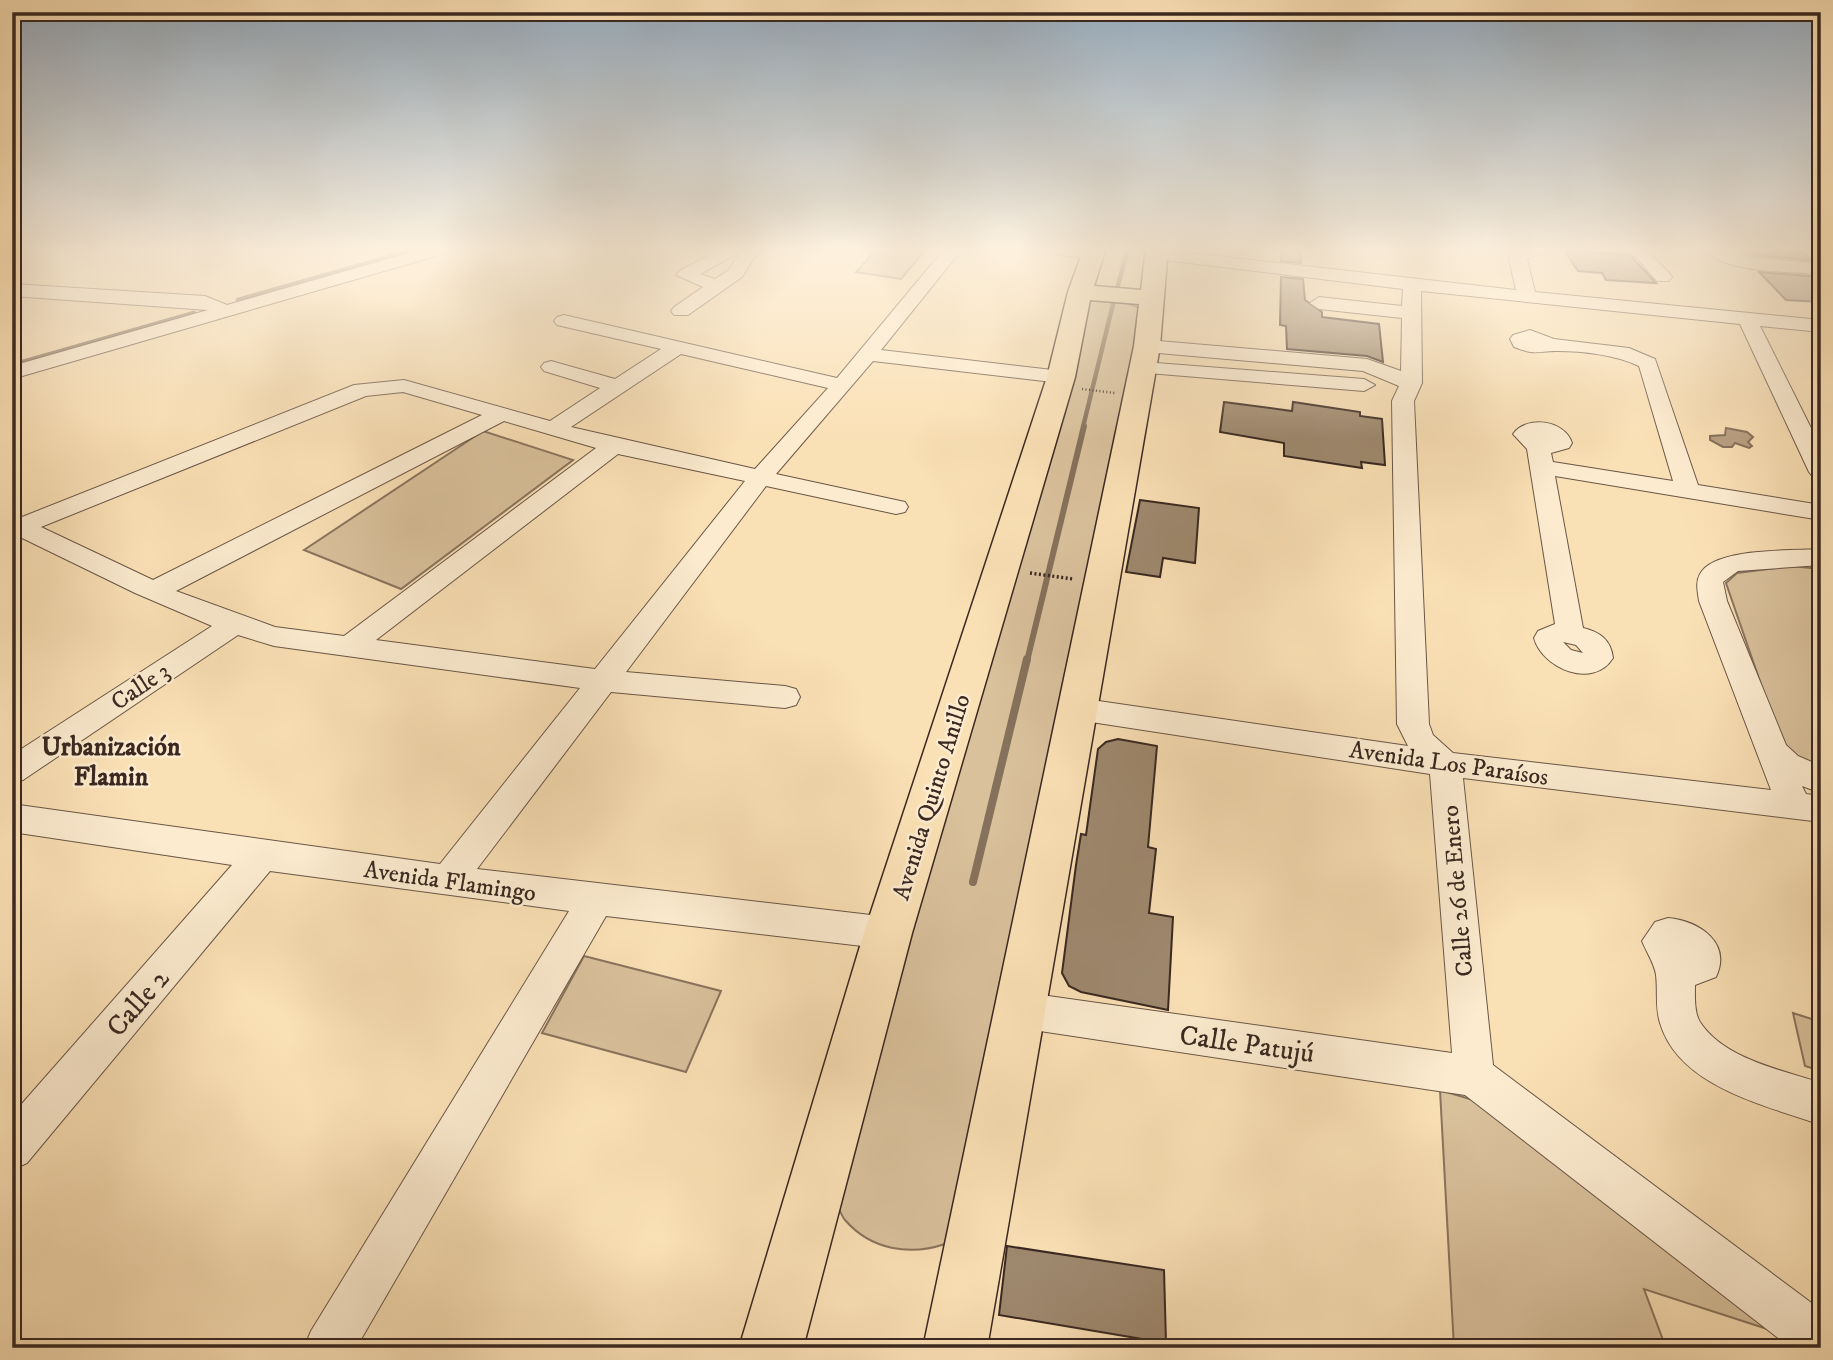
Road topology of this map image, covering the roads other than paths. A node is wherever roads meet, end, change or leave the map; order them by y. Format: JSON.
{"nodes":[{"id":1,"x":172,"y":311,"type":"edge"},
{"id":2,"x":223,"y":311,"type":"edge"},
{"id":3,"x":902,"y":311,"type":"edge"},
{"id":4,"x":1081,"y":311,"type":"edge"},
{"id":5,"x":1150,"y":311,"type":"edge"},
{"id":6,"x":1400,"y":311,"type":"edge"},
{"id":7,"x":1682,"y":311,"type":"edge"},
{"id":8,"x":1747,"y":318,"type":"junction"},
{"id":9,"x":564,"y":321,"type":"dead end"},
{"id":10,"x":1821,"y":326,"type":"edge"},
{"id":11,"x":1257,"y":336,"type":"dead end"},
{"id":12,"x":1549,"y":344,"type":"dead end"},
{"id":13,"x":677,"y":348,"type":"junction"},
{"id":14,"x":1228,"y":353,"type":"junction"},
{"id":15,"x":867,"y":354,"type":"junction"},
{"id":16,"x":12,"y":357,"type":"edge"},
{"id":17,"x":1145,"y":357,"type":"junction"},
{"id":18,"x":551,"y":367,"type":"dead end"},
{"id":19,"x":12,"y":373,"type":"edge"},
{"id":20,"x":1068,"y":383,"type":"junction"},
{"id":21,"x":842,"y":384,"type":"junction"},
{"id":22,"x":1410,"y":386,"type":"junction"},
{"id":23,"x":618,"y":387,"type":"junction"},
{"id":24,"x":499,"y":415,"type":"junction"},
{"id":25,"x":553,"y":429,"type":"junction"},
{"id":26,"x":614,"y":446,"type":"junction"},
{"id":27,"x":1821,"y":472,"type":"edge"},
{"id":28,"x":761,"y":477,"type":"junction"},
{"id":29,"x":1689,"y":492,"type":"junction"},
{"id":30,"x":895,"y":507,"type":"dead end"},
{"id":31,"x":1821,"y":513,"type":"edge"},
{"id":32,"x":16,"y":528,"type":"edge"},
{"id":33,"x":1821,"y":557,"type":"edge"},
{"id":34,"x":154,"y":591,"type":"junction"},
{"id":35,"x":233,"y":625,"type":"junction"},
{"id":36,"x":1570,"y":632,"type":"dead end"},
{"id":37,"x":348,"y":647,"type":"junction"},
{"id":38,"x":603,"y":681,"type":"junction"},
{"id":39,"x":785,"y":697,"type":"dead end"},
{"id":40,"x":1078,"y":709,"type":"junction"},
{"id":41,"x":1773,"y":752,"type":"junction"},
{"id":42,"x":1445,"y":764,"type":"junction"},
{"id":43,"x":12,"y":771,"type":"edge"},
{"id":44,"x":1821,"y":780,"type":"edge"},
{"id":45,"x":1807,"y":807,"type":"edge"},
{"id":46,"x":12,"y":818,"type":"edge"},
{"id":47,"x":261,"y":857,"type":"junction"},
{"id":48,"x":449,"y":879,"type":"junction"},
{"id":49,"x":595,"y":901,"type":"junction"},
{"id":50,"x":888,"y":933,"type":"junction"},
{"id":51,"x":1676,"y":964,"type":"dead end"},
{"id":52,"x":1020,"y":1010,"type":"junction"},
{"id":53,"x":1474,"y":1076,"type":"junction"},
{"id":54,"x":1821,"y":1104,"type":"edge"},
{"id":55,"x":12,"y":1147,"type":"edge"},
{"id":56,"x":1821,"y":1340,"type":"edge"},
{"id":57,"x":328,"y":1348,"type":"edge"},
{"id":58,"x":771,"y":1348,"type":"edge"},
{"id":59,"x":956,"y":1348,"type":"edge"}],
"edges":[{"from":1,"to":16,"type":"street"},
{"from":2,"to":19,"type":"street"},
{"from":3,"to":15,"type":"street"},
{"from":4,"to":20,"type":"main road","name":"Avenida Quinto Anillo"},
{"from":5,"to":17,"type":"main road"},
{"from":6,"to":22,"type":"street"},
{"from":7,"to":8,"type":"street"},
{"from":8,"to":10,"type":"street"},
{"from":8,"to":27,"type":"street"},
{"from":9,"to":13,"type":"street"},
{"from":11,"to":14,"type":"street"},
{"from":12,"to":29,"type":"street"},
{"from":13,"to":21,"type":"street"},
{"from":13,"to":23,"type":"street"},
{"from":14,"to":17,"type":"street"},
{"from":14,"to":22,"type":"street"},
{"from":15,"to":20,"type":"street"},
{"from":15,"to":21,"type":"street"},
{"from":17,"to":22,"type":"street"},
{"from":17,"to":40,"type":"main road"},
{"from":18,"to":23,"type":"street"},
{"from":20,"to":50,"type":"main road","name":"Avenida Quinto Anillo"},
{"from":21,"to":28,"type":"street"},
{"from":22,"to":42,"type":"street"},
{"from":23,"to":25,"type":"street"},
{"from":24,"to":25,"type":"street"},
{"from":24,"to":32,"type":"street"},
{"from":24,"to":34,"type":"street"},
{"from":25,"to":26,"type":"street"},
{"from":26,"to":28,"type":"street"},
{"from":26,"to":37,"type":"street"},
{"from":28,"to":30,"type":"street"},
{"from":28,"to":38,"type":"street"},
{"from":29,"to":31,"type":"street"},
{"from":29,"to":36,"type":"street"},
{"from":32,"to":34,"type":"street"},
{"from":33,"to":41,"type":"street"},
{"from":34,"to":35,"type":"street"},
{"from":35,"to":37,"type":"street"},
{"from":35,"to":43,"type":"street","name":"Calle 3"},
{"from":37,"to":38,"type":"street"},
{"from":38,"to":39,"type":"street"},
{"from":38,"to":48,"type":"street"},
{"from":40,"to":42,"type":"street","name":"Avenida Los Paraísos"},
{"from":40,"to":52,"type":"main road"},
{"from":41,"to":44,"type":"street"},
{"from":41,"to":45,"type":"street"},
{"from":42,"to":45,"type":"street","name":"Avenida Los Paraísos"},
{"from":42,"to":53,"type":"street","name":"Calle 26 de Enero"},
{"from":46,"to":47,"type":"street","name":"Avenida Flamingo"},
{"from":47,"to":48,"type":"street","name":"Avenida Flamingo"},
{"from":47,"to":55,"type":"street","name":"Calle 2"},
{"from":48,"to":49,"type":"street","name":"Avenida Flamingo"},
{"from":49,"to":50,"type":"street","name":"Avenida Flamingo"},
{"from":49,"to":57,"type":"street"},
{"from":50,"to":58,"type":"main road","name":"Avenida Quinto Anillo"},
{"from":51,"to":54,"type":"street"},
{"from":52,"to":53,"type":"street","name":"Calle Patujú"},
{"from":52,"to":59,"type":"main road"},
{"from":53,"to":56,"type":"street"}]}
